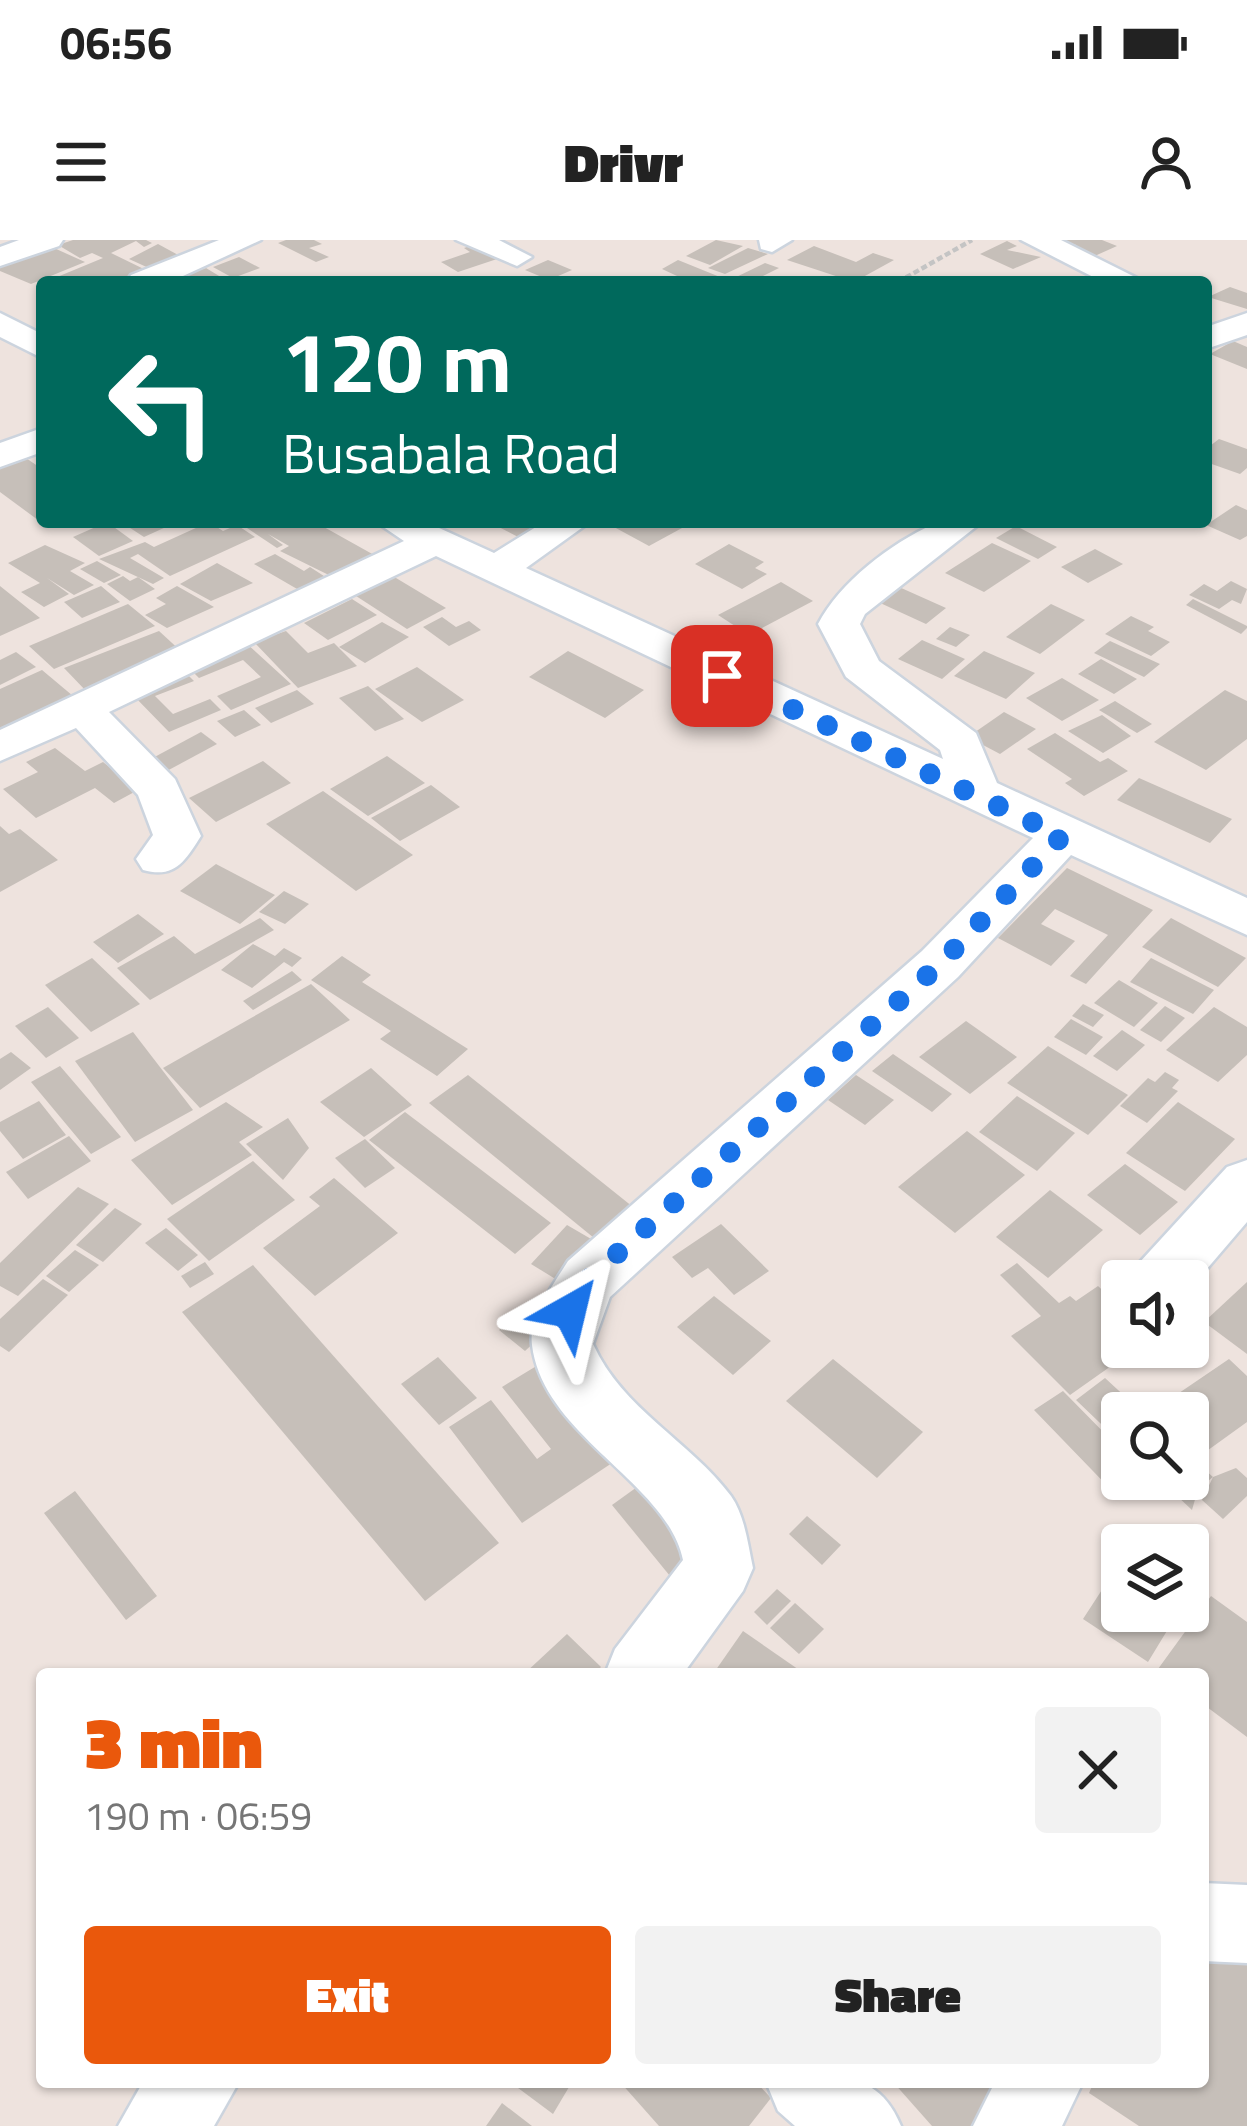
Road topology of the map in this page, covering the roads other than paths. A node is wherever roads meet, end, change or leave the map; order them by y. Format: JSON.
{"nodes":[{"id":1,"x":48,"y":240,"type":"edge"},
{"id":2,"x":246,"y":240,"type":"edge"},
{"id":3,"x":471,"y":240,"type":"edge"},
{"id":4,"x":1036,"y":240,"type":"edge"},
{"id":5,"x":0,"y":257,"type":"edge"},
{"id":6,"x":517,"y":257,"type":"dead end"},
{"id":7,"x":157,"y":276,"type":"edge"},
{"id":8,"x":1116,"y":276,"type":"edge"},
{"id":9,"x":36,"y":441,"type":"edge"},
{"id":10,"x":0,"y":456,"type":"edge"},
{"id":11,"x":408,"y":528,"type":"edge"},
{"id":12,"x":562,"y":528,"type":"edge"},
{"id":13,"x":954,"y":528,"type":"edge"},
{"id":14,"x":436,"y":541,"type":"junction"},
{"id":15,"x":496,"y":570,"type":"junction"},
{"id":16,"x":85,"y":708,"type":"junction"},
{"id":17,"x":0,"y":747,"type":"edge"},
{"id":18,"x":978,"y":794,"type":"junction"},
{"id":19,"x":1062,"y":836,"type":"junction"},
{"id":20,"x":160,"y":860,"type":"dead end"},
{"id":21,"x":1247,"y":918,"type":"edge"},
{"id":22,"x":1247,"y":1183,"type":"edge"},
{"id":23,"x":1179,"y":1260,"type":"edge"},
{"id":24,"x":644,"y":1668,"type":"edge"},
{"id":25,"x":1209,"y":1922,"type":"edge"},
{"id":26,"x":1247,"y":1924,"type":"edge"},
{"id":27,"x":193,"y":2088,"type":"edge"},
{"id":28,"x":814,"y":2088,"type":"edge"},
{"id":29,"x":1038,"y":2088,"type":"edge"},
{"id":30,"x":160,"y":2126,"type":"edge"},
{"id":31,"x":859,"y":2126,"type":"edge"},
{"id":32,"x":1015,"y":2126,"type":"edge"}],
"edges":[{"from":1,"to":5,"type":"street"},
{"from":2,"to":7,"type":"street"},
{"from":3,"to":6,"type":"street"},
{"from":4,"to":8,"type":"street"},
{"from":9,"to":10,"type":"street"},
{"from":11,"to":14,"type":"street"},
{"from":12,"to":15,"type":"street"},
{"from":13,"to":18,"type":"street"},
{"from":14,"to":15,"type":"street"},
{"from":14,"to":16,"type":"street"},
{"from":15,"to":18,"type":"street"},
{"from":16,"to":17,"type":"street"},
{"from":16,"to":20,"type":"street"},
{"from":18,"to":19,"type":"street"},
{"from":19,"to":21,"type":"street"},
{"from":19,"to":24,"type":"street"},
{"from":22,"to":23,"type":"street"},
{"from":25,"to":26,"type":"street"},
{"from":27,"to":30,"type":"street"},
{"from":28,"to":31,"type":"street"},
{"from":29,"to":32,"type":"street"}]}
